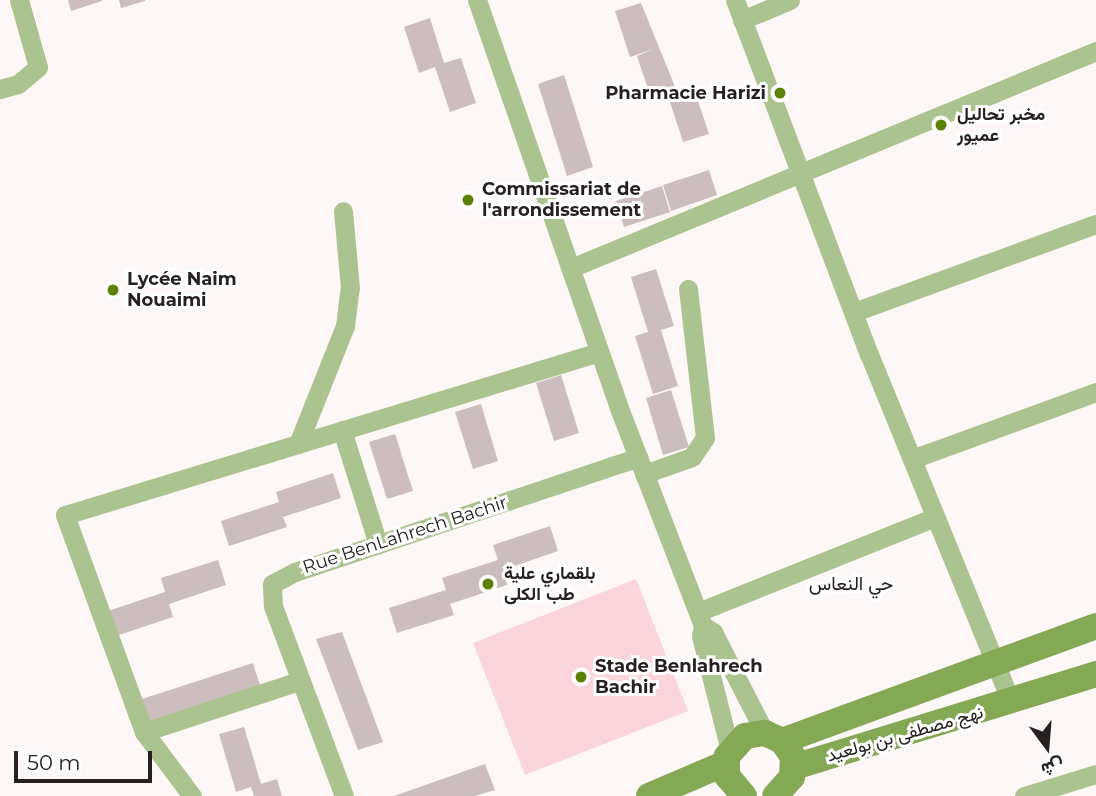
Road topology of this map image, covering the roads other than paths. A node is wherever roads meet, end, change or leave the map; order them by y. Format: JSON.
{"nodes":[{"id":1,"x":19,"y":0,"type":"edge"},
{"id":2,"x":477,"y":0,"type":"edge"},
{"id":3,"x":735,"y":0,"type":"edge"},
{"id":4,"x":790,"y":0,"type":"edge"},
{"id":5,"x":743,"y":20,"type":"junction"},
{"id":6,"x":1096,"y":51,"type":"edge"},
{"id":7,"x":0,"y":89,"type":"edge"},
{"id":8,"x":803,"y":171,"type":"junction"},
{"id":9,"x":343,"y":211,"type":"dead end"},
{"id":10,"x":1096,"y":224,"type":"edge"},
{"id":11,"x":571,"y":268,"type":"junction"},
{"id":12,"x":688,"y":289,"type":"dead end"},
{"id":13,"x":854,"y":312,"type":"junction"},
{"id":14,"x":599,"y":352,"type":"junction"},
{"id":15,"x":1096,"y":392,"type":"edge"},
{"id":16,"x":342,"y":430,"type":"junction"},
{"id":17,"x":298,"y":444,"type":"junction"},
{"id":18,"x":912,"y":459,"type":"junction"},
{"id":19,"x":641,"y":466,"type":"junction"},
{"id":20,"x":935,"y":517,"type":"junction"},
{"id":21,"x":378,"y":544,"type":"junction"},
{"id":22,"x":701,"y":619,"type":"junction"},
{"id":23,"x":1096,"y":626,"type":"edge"},
{"id":24,"x":994,"y":659,"type":"junction"},
{"id":25,"x":1096,"y":674,"type":"edge"},
{"id":26,"x":299,"y":681,"type":"junction"},
{"id":27,"x":1011,"y":702,"type":"junction"},
{"id":28,"x":144,"y":732,"type":"junction"},
{"id":29,"x":774,"y":737,"type":"junction"},
{"id":30,"x":728,"y":757,"type":"junction"},
{"id":31,"x":1096,"y":774,"type":"edge"},
{"id":32,"x":785,"y":787,"type":"edge"},
{"id":33,"x":737,"y":795,"type":"edge"},
{"id":34,"x":192,"y":796,"type":"edge"},
{"id":35,"x":344,"y":796,"type":"edge"},
{"id":36,"x":649,"y":796,"type":"edge"},
{"id":37,"x":1024,"y":796,"type":"edge"}],
"edges":[{"from":1,"to":7,"type":"street"},
{"from":2,"to":11,"type":"street"},
{"from":3,"to":5,"type":"street"},
{"from":4,"to":5,"type":"street"},
{"from":5,"to":8,"type":"street"},
{"from":6,"to":8,"type":"street"},
{"from":8,"to":11,"type":"street"},
{"from":8,"to":13,"type":"street"},
{"from":9,"to":17,"type":"street"},
{"from":10,"to":13,"type":"street"},
{"from":11,"to":14,"type":"street"},
{"from":12,"to":19,"type":"street","name":"Rue BenLahrech Bachir"},
{"from":13,"to":18,"type":"street"},
{"from":14,"to":16,"type":"street"},
{"from":14,"to":19,"type":"street"},
{"from":15,"to":18,"type":"street"},
{"from":16,"to":17,"type":"street"},
{"from":16,"to":21,"type":"street"},
{"from":17,"to":28,"type":"street"},
{"from":18,"to":20,"type":"street"},
{"from":19,"to":21,"type":"street","name":"Rue BenLahrech Bachir"},
{"from":19,"to":22,"type":"street"},
{"from":20,"to":22,"type":"street"},
{"from":20,"to":24,"type":"street"},
{"from":21,"to":26,"type":"street","name":"Rue BenLahrech Bachir"},
{"from":22,"to":29,"type":"street"},
{"from":22,"to":30,"type":"street"},
{"from":23,"to":24,"type":"main road"},
{"from":24,"to":27,"type":"street"},
{"from":24,"to":29,"type":"main road"},
{"from":25,"to":27,"type":"main road","name":"نهج مصطفى بن بولعيد"},
{"from":26,"to":28,"type":"street"},
{"from":26,"to":35,"type":"street"},
{"from":27,"to":32,"type":"main road","name":"نهج مصطفى بن بولعيد"},
{"from":28,"to":34,"type":"street"},
{"from":29,"to":30,"type":"main road"},
{"from":29,"to":32,"type":"main road"},
{"from":30,"to":33,"type":"main road"},
{"from":30,"to":36,"type":"main road"},
{"from":31,"to":37,"type":"street"}]}
